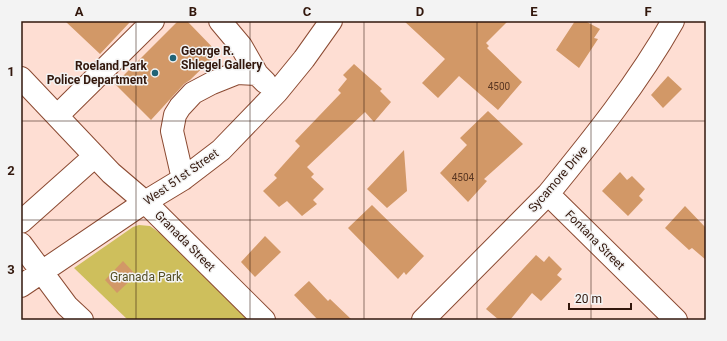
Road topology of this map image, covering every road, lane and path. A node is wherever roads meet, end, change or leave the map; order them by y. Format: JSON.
{"nodes":[{"id":1,"x":153,"y":21,"type":"edge"},
{"id":2,"x":220,"y":21,"type":"edge"},
{"id":3,"x":330,"y":21,"type":"edge"},
{"id":4,"x":673,"y":21,"type":"edge"},
{"id":5,"x":256,"y":74,"type":"junction"},
{"id":6,"x":21,"y":78,"type":"edge"},
{"id":7,"x":277,"y":92,"type":"junction"},
{"id":8,"x":57,"y":116,"type":"junction"},
{"id":9,"x":95,"y":156,"type":"junction"},
{"id":10,"x":183,"y":179,"type":"junction"},
{"id":11,"x":548,"y":194,"type":"junction"},
{"id":12,"x":145,"y":202,"type":"junction"},
{"id":13,"x":21,"y":222,"type":"edge"},
{"id":14,"x":21,"y":244,"type":"edge"},
{"id":15,"x":42,"y":272,"type":"junction"},
{"id":16,"x":21,"y":286,"type":"edge"},
{"id":17,"x":82,"y":320,"type":"edge"},
{"id":18,"x":264,"y":320,"type":"edge"},
{"id":19,"x":423,"y":320,"type":"edge"},
{"id":20,"x":676,"y":320,"type":"edge"}],
"edges":[{"from":1,"to":8,"type":"street"},
{"from":2,"to":5,"type":"street"},
{"from":3,"to":7,"type":"street","name":"West 51st Street"},
{"from":4,"to":11,"type":"street","name":"Sycamore Drive"},
{"from":5,"to":7,"type":"street"},
{"from":5,"to":10,"type":"street"},
{"from":6,"to":8,"type":"street","name":"Granada Street"},
{"from":7,"to":10,"type":"street","name":"West 51st Street"},
{"from":8,"to":9,"type":"street","name":"Granada Street"},
{"from":9,"to":12,"type":"street","name":"Granada Street"},
{"from":9,"to":13,"type":"street"},
{"from":10,"to":12,"type":"street","name":"West 51st Street"},
{"from":11,"to":19,"type":"street","name":"Sycamore Drive"},
{"from":11,"to":20,"type":"street","name":"Fontana Street"},
{"from":12,"to":15,"type":"street","name":"West 51st Street"},
{"from":12,"to":18,"type":"street","name":"Granada Street"},
{"from":14,"to":15,"type":"street"},
{"from":15,"to":16,"type":"street","name":"West 51st Street"},
{"from":15,"to":17,"type":"street"}]}
